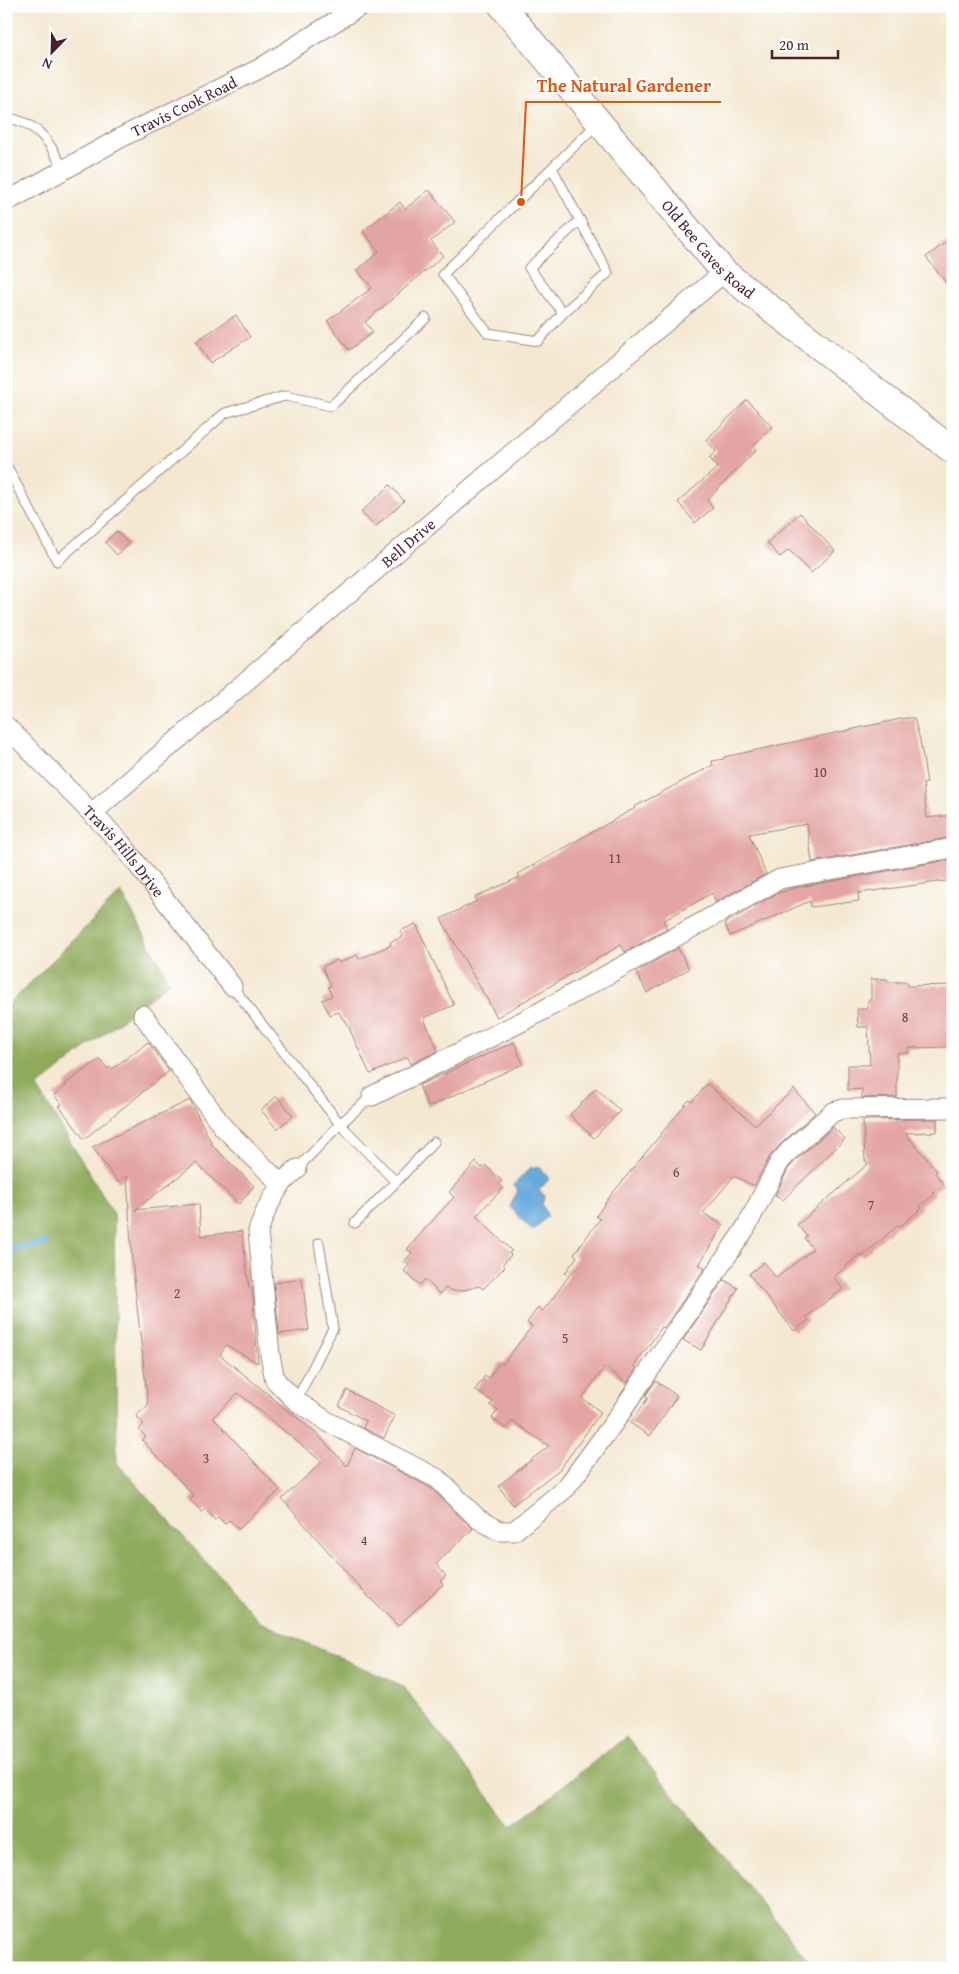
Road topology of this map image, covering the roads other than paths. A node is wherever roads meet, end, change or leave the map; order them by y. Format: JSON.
{"nodes":[{"id":1,"x":360,"y":6,"type":"edge"},
{"id":2,"x":502,"y":6,"type":"edge"},
{"id":3,"x":6,"y":118,"type":"edge"},
{"id":4,"x":599,"y":122,"type":"junction"},
{"id":5,"x":552,"y":168,"type":"junction"},
{"id":6,"x":63,"y":170,"type":"junction"},
{"id":7,"x":6,"y":202,"type":"edge"},
{"id":8,"x":580,"y":220,"type":"junction"},
{"id":9,"x":724,"y":272,"type":"junction"},
{"id":10,"x":563,"y":313,"type":"junction"},
{"id":11,"x":426,"y":318,"type":"dead end"},
{"id":12,"x":953,"y":451,"type":"edge"},
{"id":13,"x":6,"y":465,"type":"edge"},
{"id":14,"x":6,"y":726,"type":"edge"},
{"id":15,"x":92,"y":813,"type":"junction"},
{"id":16,"x":953,"y":848,"type":"edge"},
{"id":17,"x":232,"y":986,"type":"joint"},
{"id":18,"x":143,"y":1015,"type":"dead end"},
{"id":19,"x":372,"y":1096,"type":"joint"},
{"id":20,"x":953,"y":1108,"type":"edge"},
{"id":21,"x":340,"y":1124,"type":"junction"},
{"id":22,"x":434,"y":1142,"type":"dead end"},
{"id":23,"x":297,"y":1169,"type":"joint"},
{"id":24,"x":396,"y":1182,"type":"junction"},
{"id":25,"x":281,"y":1184,"type":"junction"},
{"id":26,"x":354,"y":1223,"type":"dead end"},
{"id":27,"x":318,"y":1243,"type":"dead end"},
{"id":28,"x":296,"y":1401,"type":"junction"}],
"edges":[{"from":1,"to":6,"type":"street","name":"Travis Cook Road"},
{"from":2,"to":4,"type":"street","name":"Old Bee Caves Road"},
{"from":3,"to":6,"type":"lane"},
{"from":4,"to":5,"type":"lane"},
{"from":4,"to":9,"type":"street","name":"Old Bee Caves Road"},
{"from":5,"to":8,"type":"lane"},
{"from":5,"to":10,"type":"lane"},
{"from":6,"to":7,"type":"street","name":"Travis Cook Road"},
{"from":8,"to":10,"type":"lane"},
{"from":8,"to":10,"type":"lane"},
{"from":9,"to":12,"type":"street","name":"Old Bee Caves Road"},
{"from":9,"to":15,"type":"street","name":"Bell Drive"},
{"from":11,"to":13,"type":"lane"},
{"from":14,"to":15,"type":"street","name":"Travis Hills Drive"},
{"from":15,"to":17,"type":"street","name":"Travis Hills Drive"},
{"from":16,"to":19,"type":"street"},
{"from":17,"to":21,"type":"lane"},
{"from":18,"to":25,"type":"street"},
{"from":19,"to":21,"type":"lane"},
{"from":20,"to":28,"type":"street"},
{"from":21,"to":23,"type":"lane"},
{"from":21,"to":24,"type":"lane"},
{"from":22,"to":24,"type":"lane"},
{"from":23,"to":25,"type":"street"},
{"from":24,"to":26,"type":"lane"},
{"from":25,"to":28,"type":"street"},
{"from":27,"to":28,"type":"lane"}]}
